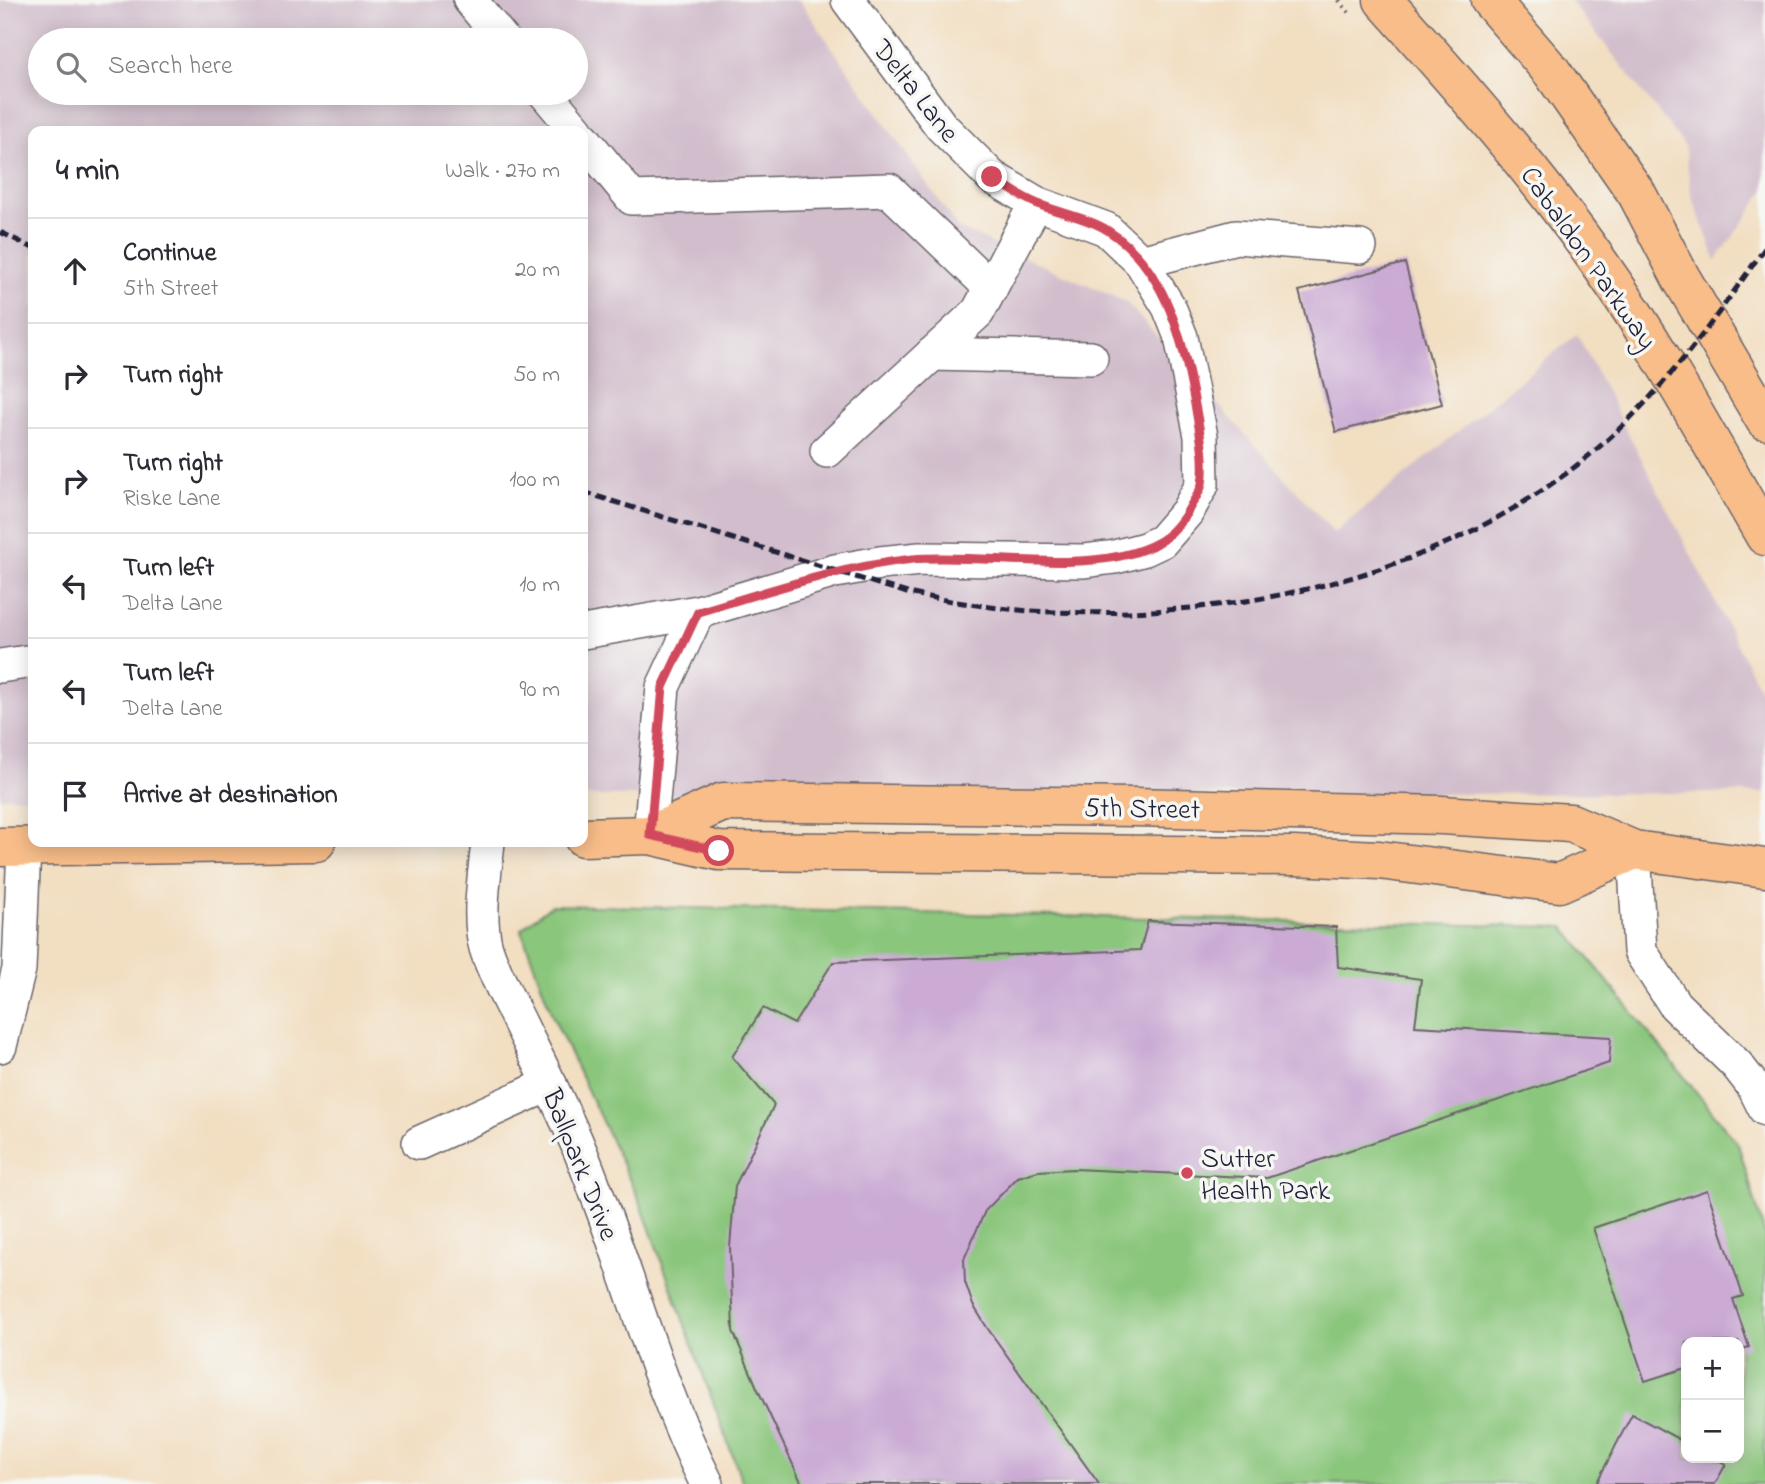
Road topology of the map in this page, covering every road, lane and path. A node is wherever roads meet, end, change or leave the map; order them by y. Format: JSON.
{"nodes":[{"id":1,"x":470,"y":0,"type":"edge"},
{"id":2,"x":848,"y":0,"type":"edge"},
{"id":3,"x":1383,"y":0,"type":"edge"},
{"id":4,"x":1490,"y":0,"type":"edge"},
{"id":5,"x":493,"y":28,"type":"edge"},
{"id":6,"x":555,"y":105,"type":"edge"},
{"id":7,"x":573,"y":126,"type":"edge"},
{"id":8,"x":588,"y":144,"type":"edge"},
{"id":9,"x":1036,"y":203,"type":"junction"},
{"id":10,"x":1360,"y":247,"type":"dead end"},
{"id":11,"x":1141,"y":262,"type":"junction"},
{"id":12,"x":991,"y":288,"type":"junction"},
{"id":13,"x":932,"y":354,"type":"junction"},
{"id":14,"x":1091,"y":358,"type":"dead end"},
{"id":15,"x":1765,"y":420,"type":"edge"},
{"id":16,"x":827,"y":452,"type":"dead end"},
{"id":17,"x":1765,"y":536,"type":"edge"},
{"id":18,"x":698,"y":612,"type":"junction"},
{"id":19,"x":588,"y":631,"type":"edge"},
{"id":20,"x":28,"y":662,"type":"edge"},
{"id":21,"x":0,"y":666,"type":"edge"},
{"id":22,"x":650,"y":835,"type":"junction"},
{"id":23,"x":588,"y":837,"type":"edge"},
{"id":24,"x":12,"y":846,"type":"edge"},
{"id":25,"x":488,"y":847,"type":"edge"},
{"id":26,"x":1634,"y":850,"type":"junction"},
{"id":27,"x":1765,"y":868,"type":"edge"},
{"id":28,"x":0,"y":1046,"type":"edge"},
{"id":29,"x":550,"y":1084,"type":"junction"},
{"id":30,"x":1765,"y":1109,"type":"edge"},
{"id":31,"x":419,"y":1143,"type":"dead end"},
{"id":32,"x":707,"y":1484,"type":"edge"}],
"edges":[{"from":1,"to":5,"type":"street"},
{"from":2,"to":9,"type":"street","name":"Delta Lane"},
{"from":3,"to":17,"type":"main road","name":"Cabaldon Parkway"},
{"from":4,"to":15,"type":"main road"},
{"from":6,"to":7,"type":"street"},
{"from":8,"to":12,"type":"street"},
{"from":9,"to":11,"type":"street","name":"Delta Lane"},
{"from":9,"to":12,"type":"street"},
{"from":10,"to":11,"type":"street"},
{"from":11,"to":18,"type":"street","name":"Delta Lane"},
{"from":12,"to":13,"type":"street"},
{"from":13,"to":14,"type":"street"},
{"from":13,"to":16,"type":"street"},
{"from":18,"to":19,"type":"street","name":"Delta Lane"},
{"from":18,"to":22,"type":"street"},
{"from":20,"to":21,"type":"street"},
{"from":22,"to":23,"type":"main road","name":"5th Street"},
{"from":22,"to":26,"type":"main road","name":"5th Street"},
{"from":22,"to":26,"type":"main road","name":"5th Street"},
{"from":24,"to":28,"type":"street"},
{"from":25,"to":29,"type":"street","name":"Ballpark Drive"},
{"from":26,"to":27,"type":"main road","name":"5th Street"},
{"from":26,"to":30,"type":"street"},
{"from":29,"to":31,"type":"street"},
{"from":29,"to":32,"type":"street","name":"Ballpark Drive"}]}
